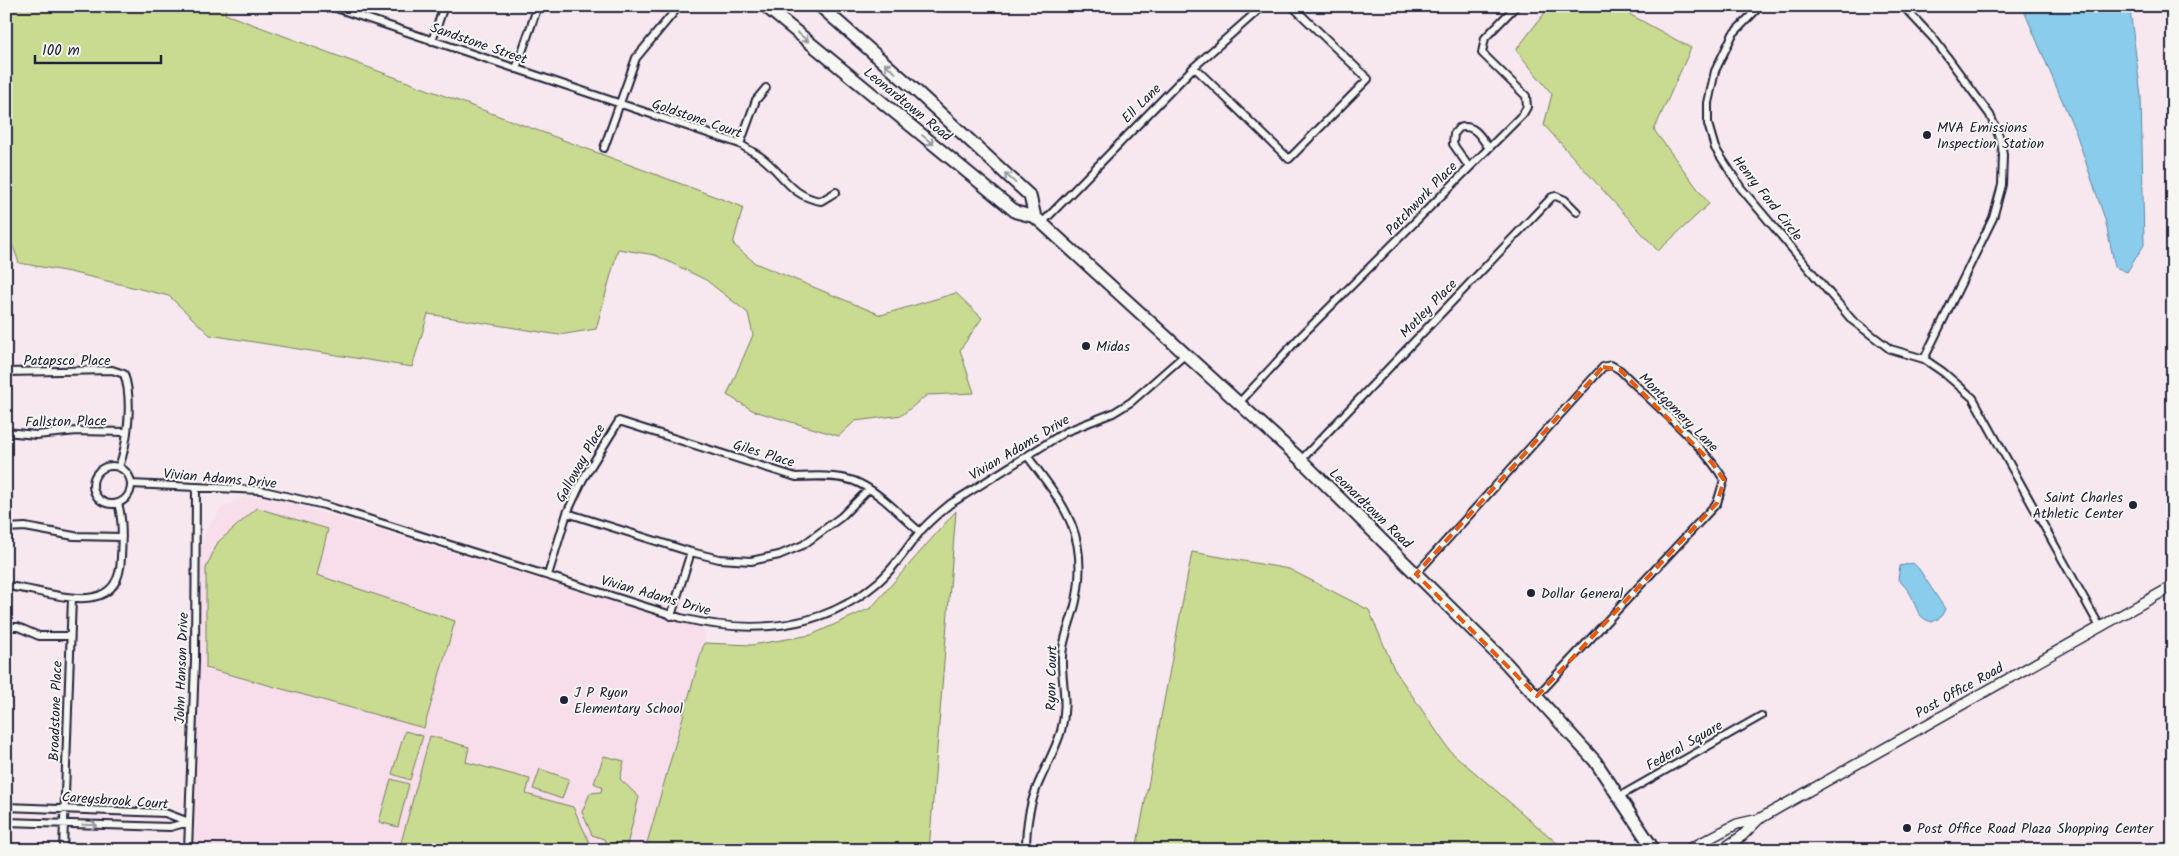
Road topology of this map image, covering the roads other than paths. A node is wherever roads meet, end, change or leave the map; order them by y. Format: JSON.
{"nodes":[{"id":1,"x":330,"y":6,"type":"edge"},
{"id":2,"x":444,"y":6,"type":"edge"},
{"id":3,"x":538,"y":6,"type":"edge"},
{"id":4,"x":679,"y":6,"type":"edge"},
{"id":5,"x":765,"y":6,"type":"edge"},
{"id":6,"x":820,"y":6,"type":"edge"},
{"id":7,"x":1263,"y":6,"type":"edge"},
{"id":8,"x":1292,"y":6,"type":"edge"},
{"id":9,"x":1516,"y":6,"type":"edge"},
{"id":10,"x":1760,"y":6,"type":"edge"},
{"id":11,"x":1902,"y":6,"type":"edge"},
{"id":12,"x":351,"y":10,"type":"edge"},
{"id":13,"x":432,"y":41,"type":"junction"},
{"id":14,"x":1194,"y":67,"type":"junction"},
{"id":15,"x":516,"y":69,"type":"junction"},
{"id":16,"x":766,"y":88,"type":"dead end"},
{"id":17,"x":620,"y":104,"type":"junction"},
{"id":18,"x":740,"y":144,"type":"junction"},
{"id":19,"x":1488,"y":147,"type":"junction"},
{"id":20,"x":604,"y":148,"type":"dead end"},
{"id":21,"x":1469,"y":167,"type":"junction"},
{"id":22,"x":836,"y":192,"type":"dead end"},
{"id":23,"x":1577,"y":212,"type":"dead end"},
{"id":24,"x":1038,"y":220,"type":"junction"},
{"id":25,"x":1187,"y":353,"type":"junction"},
{"id":26,"x":1924,"y":359,"type":"junction"},
{"id":27,"x":6,"y":372,"type":"edge"},
{"id":28,"x":1239,"y":403,"type":"junction"},
{"id":29,"x":619,"y":421,"type":"joint"},
{"id":30,"x":6,"y":432,"type":"edge"},
{"id":31,"x":127,"y":432,"type":"junction"},
{"id":32,"x":1028,"y":457,"type":"junction"},
{"id":33,"x":1300,"y":460,"type":"junction"},
{"id":34,"x":119,"y":467,"type":"junction"},
{"id":35,"x":131,"y":484,"type":"junction"},
{"id":36,"x":196,"y":487,"type":"junction"},
{"id":37,"x":869,"y":489,"type":"junction"},
{"id":38,"x":118,"y":503,"type":"junction"},
{"id":39,"x":567,"y":513,"type":"junction"},
{"id":40,"x":6,"y":528,"type":"edge"},
{"id":41,"x":920,"y":532,"type":"junction"},
{"id":42,"x":122,"y":538,"type":"junction"},
{"id":43,"x":691,"y":552,"type":"junction"},
{"id":44,"x":1416,"y":574,"type":"junction"},
{"id":45,"x":548,"y":575,"type":"junction"},
{"id":46,"x":6,"y":586,"type":"edge"},
{"id":47,"x":2173,"y":586,"type":"edge"},
{"id":48,"x":72,"y":598,"type":"junction"},
{"id":49,"x":671,"y":616,"type":"junction"},
{"id":50,"x":6,"y":627,"type":"edge"},
{"id":51,"x":2100,"y":627,"type":"junction"},
{"id":52,"x":70,"y":636,"type":"junction"},
{"id":53,"x":1537,"y":696,"type":"junction"},
{"id":54,"x":1761,"y":716,"type":"dead end"},
{"id":55,"x":1620,"y":796,"type":"junction"},
{"id":56,"x":6,"y":807,"type":"edge"},
{"id":57,"x":64,"y":809,"type":"junction"},
{"id":58,"x":1759,"y":818,"type":"junction"},
{"id":59,"x":6,"y":822,"type":"edge"},
{"id":60,"x":189,"y":822,"type":"junction"},
{"id":61,"x":64,"y":824,"type":"junction"},
{"id":62,"x":63,"y":850,"type":"edge"},
{"id":63,"x":188,"y":850,"type":"edge"},
{"id":64,"x":1026,"y":850,"type":"edge"},
{"id":65,"x":1654,"y":850,"type":"edge"},
{"id":66,"x":1687,"y":850,"type":"edge"},
{"id":67,"x":1721,"y":850,"type":"edge"}],
"edges":[{"from":1,"to":12,"type":"street","name":"Sandstone Street"},
{"from":2,"to":13,"type":"street"},
{"from":3,"to":15,"type":"street"},
{"from":4,"to":17,"type":"street"},
{"from":5,"to":24,"type":"highway","name":"Leonardtown Road","one_way":true},
{"from":24,"to":6,"type":"highway","name":"Leonardtown Road","one_way":true},
{"from":7,"to":14,"type":"street","name":"Ell Lane"},
{"from":8,"to":14,"type":"street"},
{"from":9,"to":19,"type":"street","name":"Patchwork Place"},
{"from":10,"to":26,"type":"street","name":"Henry Ford Circle"},
{"from":11,"to":26,"type":"street"},
{"from":12,"to":13,"type":"street","name":"Sandstone Street"},
{"from":13,"to":15,"type":"street","name":"Sandstone Street"},
{"from":14,"to":24,"type":"street","name":"Ell Lane"},
{"from":15,"to":17,"type":"street","name":"Sandstone Street"},
{"from":16,"to":18,"type":"street"},
{"from":17,"to":18,"type":"street","name":"Goldstone Court"},
{"from":17,"to":20,"type":"street"},
{"from":18,"to":22,"type":"street","name":"Goldstone Court"},
{"from":19,"to":21,"type":"street","name":"Patchwork Place"},
{"from":19,"to":21,"type":"street"},
{"from":21,"to":28,"type":"street","name":"Patchwork Place"},
{"from":23,"to":33,"type":"street","name":"Motley Place"},
{"from":24,"to":25,"type":"highway","name":"Leonardtown Road"},
{"from":25,"to":28,"type":"highway","name":"Leonardtown Road"},
{"from":25,"to":32,"type":"street","name":"Vivian Adams Drive"},
{"from":26,"to":51,"type":"street","name":"Henry Ford Circle"},
{"from":27,"to":31,"type":"street","name":"Patapsco Place"},
{"from":28,"to":33,"type":"highway","name":"Leonardtown Road"},
{"from":29,"to":37,"type":"street","name":"Giles Place"},
{"from":29,"to":39,"type":"street","name":"Galloway Place"},
{"from":30,"to":31,"type":"street","name":"Fallston Place"},
{"from":31,"to":34,"type":"street","name":"Patapsco Place"},
{"from":32,"to":41,"type":"street","name":"Vivian Adams Drive"},
{"from":32,"to":64,"type":"street","name":"Ryon Court"},
{"from":33,"to":44,"type":"highway","name":"Leonardtown Road"},
{"from":34,"to":35,"type":"street"},
{"from":34,"to":38,"type":"street"},
{"from":35,"to":36,"type":"street","name":"Vivian Adams Drive"},
{"from":35,"to":38,"type":"street"},
{"from":36,"to":45,"type":"street","name":"Vivian Adams Drive"},
{"from":36,"to":60,"type":"street","name":"John Hanson Drive"},
{"from":37,"to":41,"type":"street","name":"Giles Place"},
{"from":37,"to":43,"type":"street"},
{"from":38,"to":42,"type":"street"},
{"from":39,"to":43,"type":"street"},
{"from":39,"to":45,"type":"street","name":"Galloway Place"},
{"from":40,"to":42,"type":"street"},
{"from":41,"to":49,"type":"street","name":"Vivian Adams Drive"},
{"from":42,"to":48,"type":"street"},
{"from":43,"to":49,"type":"street"},
{"from":44,"to":53,"type":"highway","name":"Leonardtown Road"},
{"from":44,"to":53,"type":"street","name":"Montgomery Lane"},
{"from":45,"to":49,"type":"street","name":"Vivian Adams Drive"},
{"from":46,"to":48,"type":"street"},
{"from":47,"to":51,"type":"street","name":"Post Office Road"},
{"from":48,"to":52,"type":"street","name":"Broadstone Place"},
{"from":50,"to":52,"type":"street"},
{"from":51,"to":58,"type":"street","name":"Post Office Road"},
{"from":52,"to":57,"type":"street","name":"Broadstone Place"},
{"from":53,"to":55,"type":"highway","name":"Leonardtown Road"},
{"from":54,"to":55,"type":"street","name":"Federal Square"},
{"from":55,"to":65,"type":"highway","name":"Leonardtown Road"},
{"from":56,"to":57,"type":"street","name":"Careysbrook Court"},
{"from":57,"to":60,"type":"street","name":"Careysbrook Court"},
{"from":57,"to":61,"type":"street","name":"Broadstone Place"},
{"from":58,"to":66,"type":"street","name":"Post Office Road"},
{"from":58,"to":67,"type":"street","name":"Post Office Road"},
{"from":59,"to":61,"type":"street","name":"Careysbrook Court"},
{"from":61,"to":60,"type":"street","name":"Careysbrook Court","one_way":true},
{"from":60,"to":63,"type":"street","name":"John Hanson Drive"},
{"from":61,"to":62,"type":"street","name":"Broadstone Place"}]}
